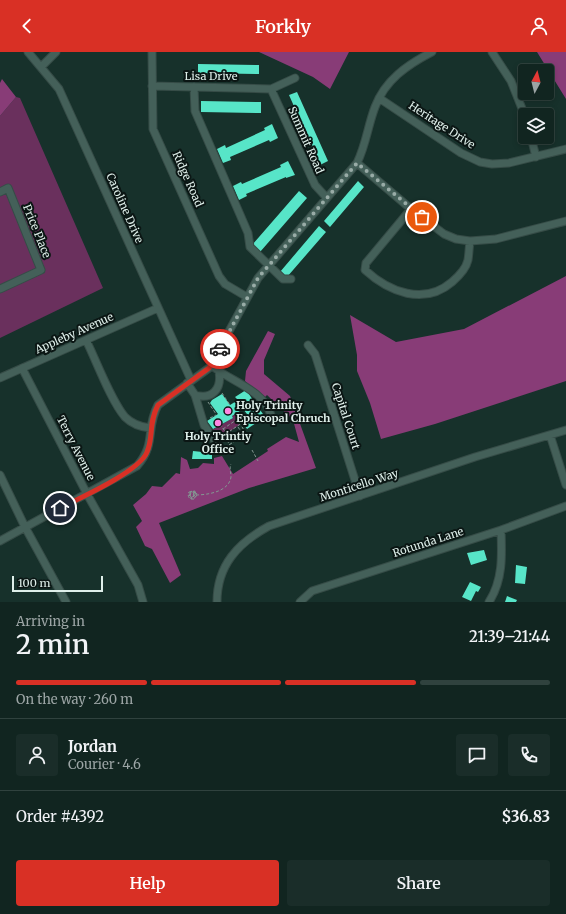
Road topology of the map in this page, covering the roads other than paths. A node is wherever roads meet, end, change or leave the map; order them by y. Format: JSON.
{"nodes":[{"id":1,"x":28,"y":52,"type":"edge"},
{"id":2,"x":56,"y":52,"type":"edge"},
{"id":3,"x":152,"y":52,"type":"edge"},
{"id":4,"x":432,"y":52,"type":"edge"},
{"id":5,"x":492,"y":52,"type":"edge"},
{"id":6,"x":41,"y":67,"type":"junction"},
{"id":7,"x":295,"y":78,"type":"dead end"},
{"id":8,"x":152,"y":86,"type":"junction"},
{"id":9,"x":194,"y":87,"type":"junction"},
{"id":10,"x":271,"y":89,"type":"junction"},
{"id":11,"x":379,"y":98,"type":"junction"},
{"id":12,"x":522,"y":108,"type":"edge"},
{"id":13,"x":533,"y":144,"type":"edge"},
{"id":14,"x":566,"y":149,"type":"edge"},
{"id":15,"x":536,"y":157,"type":"junction"},
{"id":16,"x":357,"y":163,"type":"junction"},
{"id":17,"x":0,"y":192,"type":"edge"},
{"id":18,"x":326,"y":197,"type":"junction"},
{"id":19,"x":411,"y":209,"type":"junction"},
{"id":20,"x":566,"y":221,"type":"edge"},
{"id":21,"x":470,"y":242,"type":"junction"},
{"id":22,"x":267,"y":265,"type":"junction"},
{"id":23,"x":291,"y":279,"type":"dead end"},
{"id":24,"x":0,"y":289,"type":"edge"},
{"id":25,"x":247,"y":297,"type":"junction"},
{"id":26,"x":158,"y":308,"type":"junction"},
{"id":27,"x":86,"y":340,"type":"junction"},
{"id":28,"x":308,"y":345,"type":"dead end"},
{"id":29,"x":212,"y":365,"type":"junction"},
{"id":30,"x":22,"y":368,"type":"junction"},
{"id":31,"x":219,"y":372,"type":"junction"},
{"id":32,"x":0,"y":378,"type":"edge"},
{"id":33,"x":189,"y":382,"type":"junction"},
{"id":34,"x":195,"y":394,"type":"junction"},
{"id":35,"x":272,"y":415,"type":"dead end"},
{"id":36,"x":150,"y":428,"type":"junction"},
{"id":37,"x":566,"y":430,"type":"edge"},
{"id":38,"x":550,"y":435,"type":"junction"},
{"id":39,"x":216,"y":440,"type":"road end"},
{"id":40,"x":0,"y":475,"type":"edge"},
{"id":41,"x":566,"y":485,"type":"edge"},
{"id":42,"x":88,"y":494,"type":"junction"},
{"id":43,"x":360,"y":496,"type":"junction"},
{"id":44,"x":566,"y":506,"type":"edge"},
{"id":45,"x":25,"y":527,"type":"junction"},
{"id":46,"x":500,"y":530,"type":"junction"},
{"id":47,"x":0,"y":540,"type":"edge"},
{"id":48,"x":66,"y":602,"type":"edge"},
{"id":49,"x":143,"y":602,"type":"edge"},
{"id":50,"x":217,"y":602,"type":"edge"},
{"id":51,"x":300,"y":602,"type":"edge"},
{"id":52,"x":488,"y":602,"type":"edge"}],
"edges":[{"from":1,"to":6,"type":"street","name":"Caroline Drive"},
{"from":2,"to":6,"type":"street"},
{"from":3,"to":8,"type":"street","name":"Ridge Road"},
{"from":4,"to":11,"type":"street"},
{"from":5,"to":12,"type":"street"},
{"from":6,"to":26,"type":"street","name":"Caroline Drive"},
{"from":7,"to":10,"type":"street"},
{"from":8,"to":9,"type":"street","name":"Lisa Drive"},
{"from":8,"to":25,"type":"street","name":"Ridge Road"},
{"from":9,"to":10,"type":"street","name":"Lisa Drive"},
{"from":9,"to":22,"type":"street"},
{"from":10,"to":18,"type":"street","name":"Summit Road"},
{"from":11,"to":15,"type":"street","name":"Heritage Drive"},
{"from":11,"to":16,"type":"street"},
{"from":13,"to":15,"type":"street"},
{"from":14,"to":15,"type":"street","name":"Heritage Drive"},
{"from":16,"to":18,"type":"street"},
{"from":16,"to":19,"type":"street"},
{"from":17,"to":24,"type":"street","name":"Price Place"},
{"from":18,"to":22,"type":"street"},
{"from":19,"to":21,"type":"street"},
{"from":19,"to":21,"type":"street"},
{"from":20,"to":21,"type":"street"},
{"from":22,"to":23,"type":"street"},
{"from":22,"to":25,"type":"street"},
{"from":25,"to":29,"type":"street"},
{"from":26,"to":27,"type":"street","name":"Appleby Avenue"},
{"from":26,"to":33,"type":"street","name":"Caroline Drive"},
{"from":27,"to":30,"type":"street","name":"Appleby Avenue"},
{"from":27,"to":36,"type":"street"},
{"from":28,"to":43,"type":"street","name":"Capital Court"},
{"from":29,"to":31,"type":"street"},
{"from":29,"to":33,"type":"street"},
{"from":30,"to":32,"type":"street","name":"Appleby Avenue"},
{"from":30,"to":42,"type":"street","name":"Terry Avenue"},
{"from":31,"to":34,"type":"street"},
{"from":31,"to":35,"type":"street"},
{"from":33,"to":34,"type":"street"},
{"from":33,"to":36,"type":"street"},
{"from":34,"to":39,"type":"street"},
{"from":36,"to":42,"type":"street"},
{"from":37,"to":38,"type":"street","name":"Monticello Way"},
{"from":38,"to":41,"type":"street"},
{"from":38,"to":43,"type":"street","name":"Monticello Way"},
{"from":40,"to":45,"type":"street"},
{"from":42,"to":45,"type":"street"},
{"from":42,"to":49,"type":"street","name":"Terry Avenue"},
{"from":43,"to":50,"type":"street","name":"Monticello Way"},
{"from":44,"to":46,"type":"street","name":"Rotunda Lane"},
{"from":45,"to":47,"type":"street"},
{"from":45,"to":48,"type":"street"},
{"from":46,"to":51,"type":"street","name":"Rotunda Lane"},
{"from":46,"to":52,"type":"street"}]}
